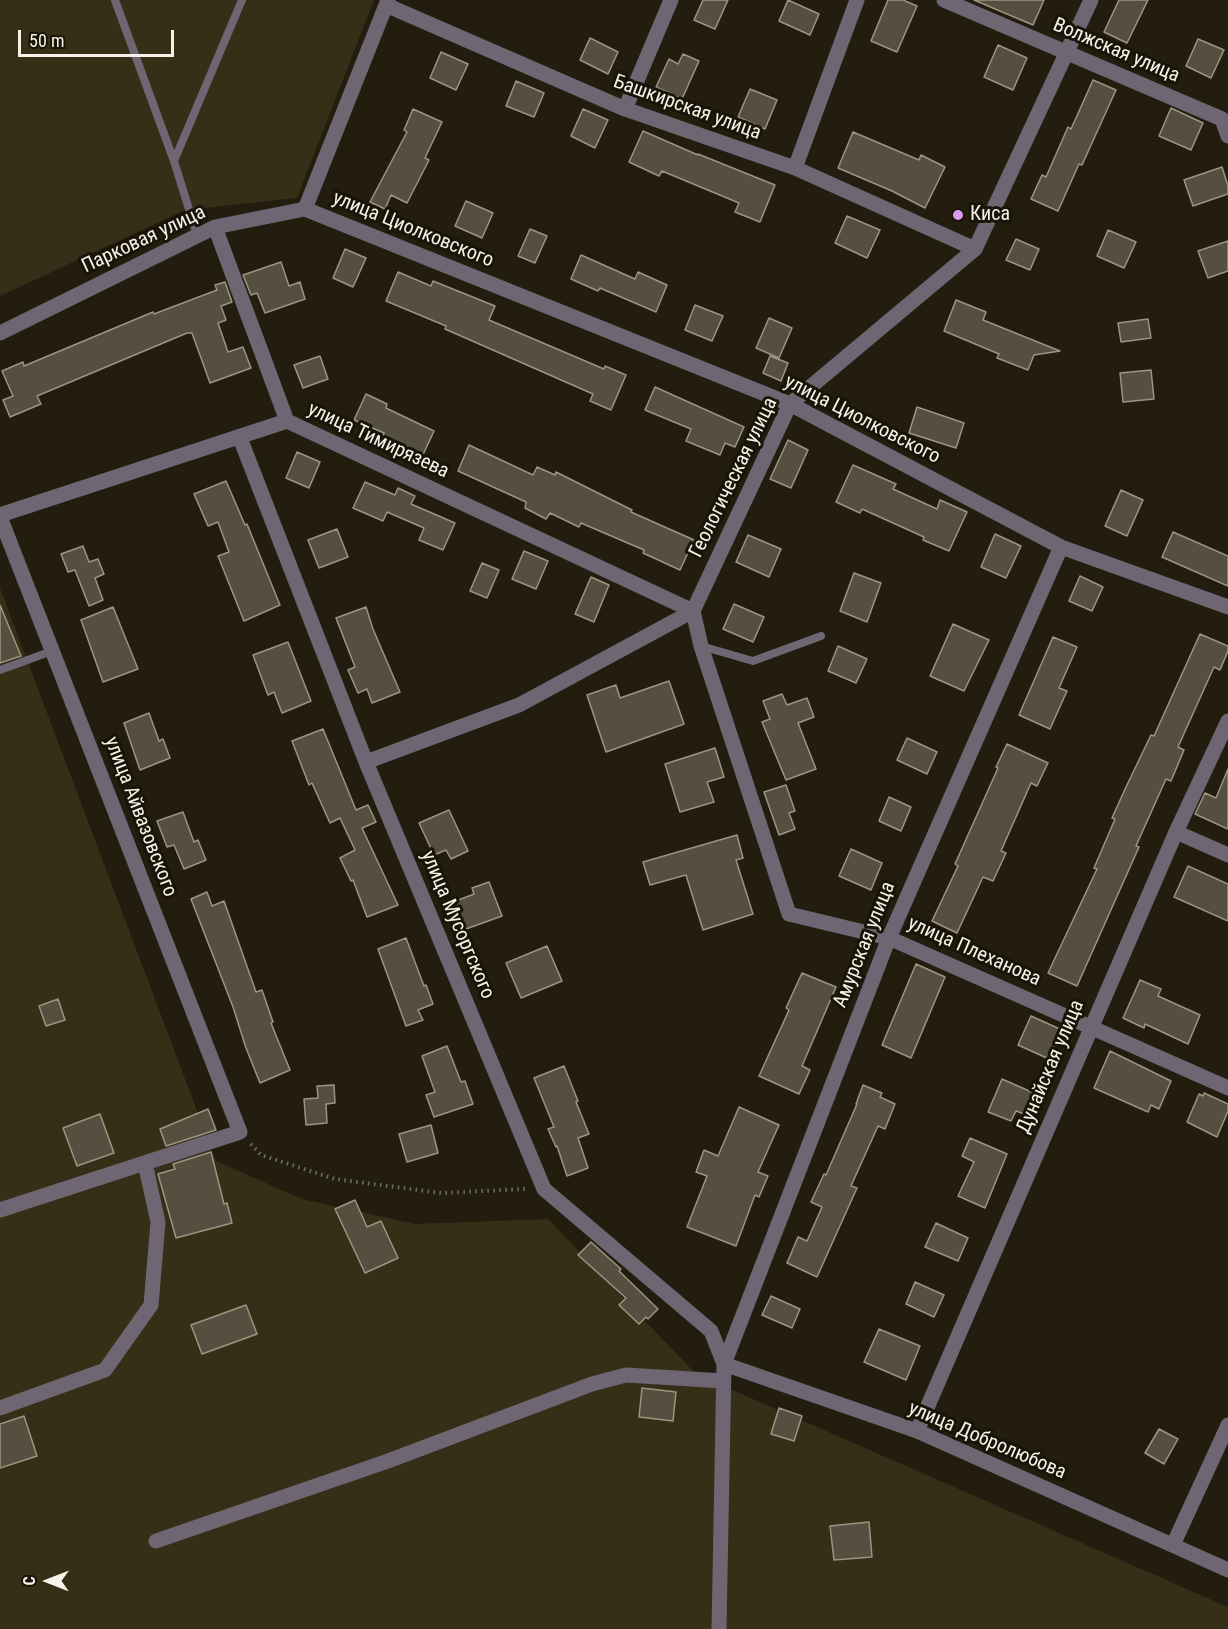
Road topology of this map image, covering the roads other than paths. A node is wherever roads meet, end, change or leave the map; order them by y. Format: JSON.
{"nodes":[{"id":1,"x":115,"y":0,"type":"edge"},
{"id":2,"x":242,"y":0,"type":"edge"},
{"id":3,"x":671,"y":0,"type":"edge"},
{"id":4,"x":857,"y":0,"type":"edge"},
{"id":5,"x":944,"y":0,"type":"edge"},
{"id":6,"x":1091,"y":0,"type":"edge"},
{"id":7,"x":387,"y":3,"type":"edge"},
{"id":8,"x":1066,"y":52,"type":"junction"},
{"id":9,"x":625,"y":109,"type":"junction"},
{"id":10,"x":1225,"y":118,"type":"edge"},
{"id":11,"x":1228,"y":136,"type":"edge"},
{"id":12,"x":174,"y":161,"type":"junction"},
{"id":13,"x":795,"y":168,"type":"junction"},
{"id":14,"x":305,"y":209,"type":"junction"},
{"id":15,"x":215,"y":227,"type":"junction"},
{"id":16,"x":197,"y":235,"type":"junction"},
{"id":17,"x":975,"y":249,"type":"junction"},
{"id":18,"x":0,"y":333,"type":"edge"},
{"id":19,"x":790,"y":404,"type":"junction"},
{"id":20,"x":287,"y":421,"type":"junction"},
{"id":21,"x":240,"y":438,"type":"junction"},
{"id":22,"x":0,"y":516,"type":"edge"},
{"id":23,"x":1061,"y":547,"type":"junction"},
{"id":24,"x":1228,"y":607,"type":"edge"},
{"id":25,"x":693,"y":611,"type":"junction"},
{"id":26,"x":821,"y":636,"type":"dead end"},
{"id":27,"x":701,"y":646,"type":"junction"},
{"id":28,"x":52,"y":651,"type":"junction"},
{"id":29,"x":0,"y":670,"type":"edge"},
{"id":30,"x":1228,"y":721,"type":"edge"},
{"id":31,"x":366,"y":762,"type":"junction"},
{"id":32,"x":1176,"y":832,"type":"junction"},
{"id":33,"x":1228,"y":855,"type":"edge"},
{"id":34,"x":889,"y":938,"type":"junction"},
{"id":35,"x":1092,"y":1026,"type":"junction"},
{"id":36,"x":1228,"y":1088,"type":"edge"},
{"id":37,"x":145,"y":1163,"type":"junction"},
{"id":38,"x":0,"y":1210,"type":"edge"},
{"id":39,"x":724,"y":1364,"type":"junction"},
{"id":40,"x":724,"y":1381,"type":"junction"},
{"id":41,"x":0,"y":1408,"type":"edge"},
{"id":42,"x":1228,"y":1425,"type":"edge"},
{"id":43,"x":916,"y":1431,"type":"junction"},
{"id":44,"x":156,"y":1540,"type":"dead end"},
{"id":45,"x":1173,"y":1545,"type":"junction"},
{"id":46,"x":1228,"y":1570,"type":"edge"},
{"id":47,"x":719,"y":1629,"type":"edge"}],
"edges":[{"from":1,"to":12,"type":"lane"},
{"from":2,"to":12,"type":"lane"},
{"from":3,"to":9,"type":"street"},
{"from":4,"to":13,"type":"street"},
{"from":5,"to":8,"type":"street","name":"Волжская улица"},
{"from":6,"to":8,"type":"street","name":"Геологическая улица"},
{"from":7,"to":9,"type":"street","name":"Башкирская улица"},
{"from":7,"to":14,"type":"street"},
{"from":8,"to":10,"type":"street","name":"Волжская улица"},
{"from":8,"to":17,"type":"street","name":"Геологическая улица"},
{"from":9,"to":13,"type":"street","name":"Башкирская улица"},
{"from":10,"to":11,"type":"street","name":"Волжская улица"},
{"from":12,"to":16,"type":"lane"},
{"from":13,"to":17,"type":"street","name":"Башкирская улица"},
{"from":14,"to":15,"type":"street","name":"Парковая улица"},
{"from":14,"to":19,"type":"street","name":"улица Циолковского"},
{"from":15,"to":16,"type":"street","name":"Парковая улица"},
{"from":15,"to":20,"type":"street"},
{"from":16,"to":18,"type":"street","name":"Парковая улица"},
{"from":17,"to":19,"type":"street","name":"Геологическая улица"},
{"from":19,"to":23,"type":"street","name":"улица Циолковского"},
{"from":19,"to":25,"type":"street","name":"Геологическая улица"},
{"from":20,"to":21,"type":"street","name":"улица Тимирязева"},
{"from":20,"to":25,"type":"street","name":"улица Тимирязева"},
{"from":21,"to":22,"type":"street","name":"улица Тимирязева"},
{"from":21,"to":31,"type":"street","name":"улица Мусоргского"},
{"from":22,"to":28,"type":"street","name":"улица Айвазовского"},
{"from":23,"to":24,"type":"street","name":"улица Циолковского"},
{"from":23,"to":34,"type":"street","name":"Амурская улица"},
{"from":25,"to":27,"type":"street","name":"улица Плеханова"},
{"from":25,"to":31,"type":"street"},
{"from":26,"to":27,"type":"lane"},
{"from":27,"to":34,"type":"street","name":"улица Плеханова"},
{"from":28,"to":29,"type":"lane"},
{"from":28,"to":37,"type":"street","name":"улица Айвазовского"},
{"from":30,"to":32,"type":"street","name":"Дунайская улица"},
{"from":31,"to":39,"type":"street","name":"улица Мусоргского"},
{"from":32,"to":33,"type":"street"},
{"from":32,"to":35,"type":"street","name":"Дунайская улица"},
{"from":34,"to":35,"type":"street","name":"улица Плеханова"},
{"from":34,"to":39,"type":"street","name":"Амурская улица"},
{"from":35,"to":36,"type":"street","name":"улица Плеханова"},
{"from":35,"to":43,"type":"street","name":"Дунайская улица"},
{"from":37,"to":38,"type":"street"},
{"from":37,"to":41,"type":"street"},
{"from":39,"to":40,"type":"street"},
{"from":39,"to":43,"type":"street","name":"улица Добролюбова"},
{"from":40,"to":44,"type":"street"},
{"from":40,"to":47,"type":"street"},
{"from":42,"to":45,"type":"street"},
{"from":43,"to":45,"type":"street","name":"улица Добролюбова"},
{"from":45,"to":46,"type":"street","name":"улица Добролюбова"}]}
